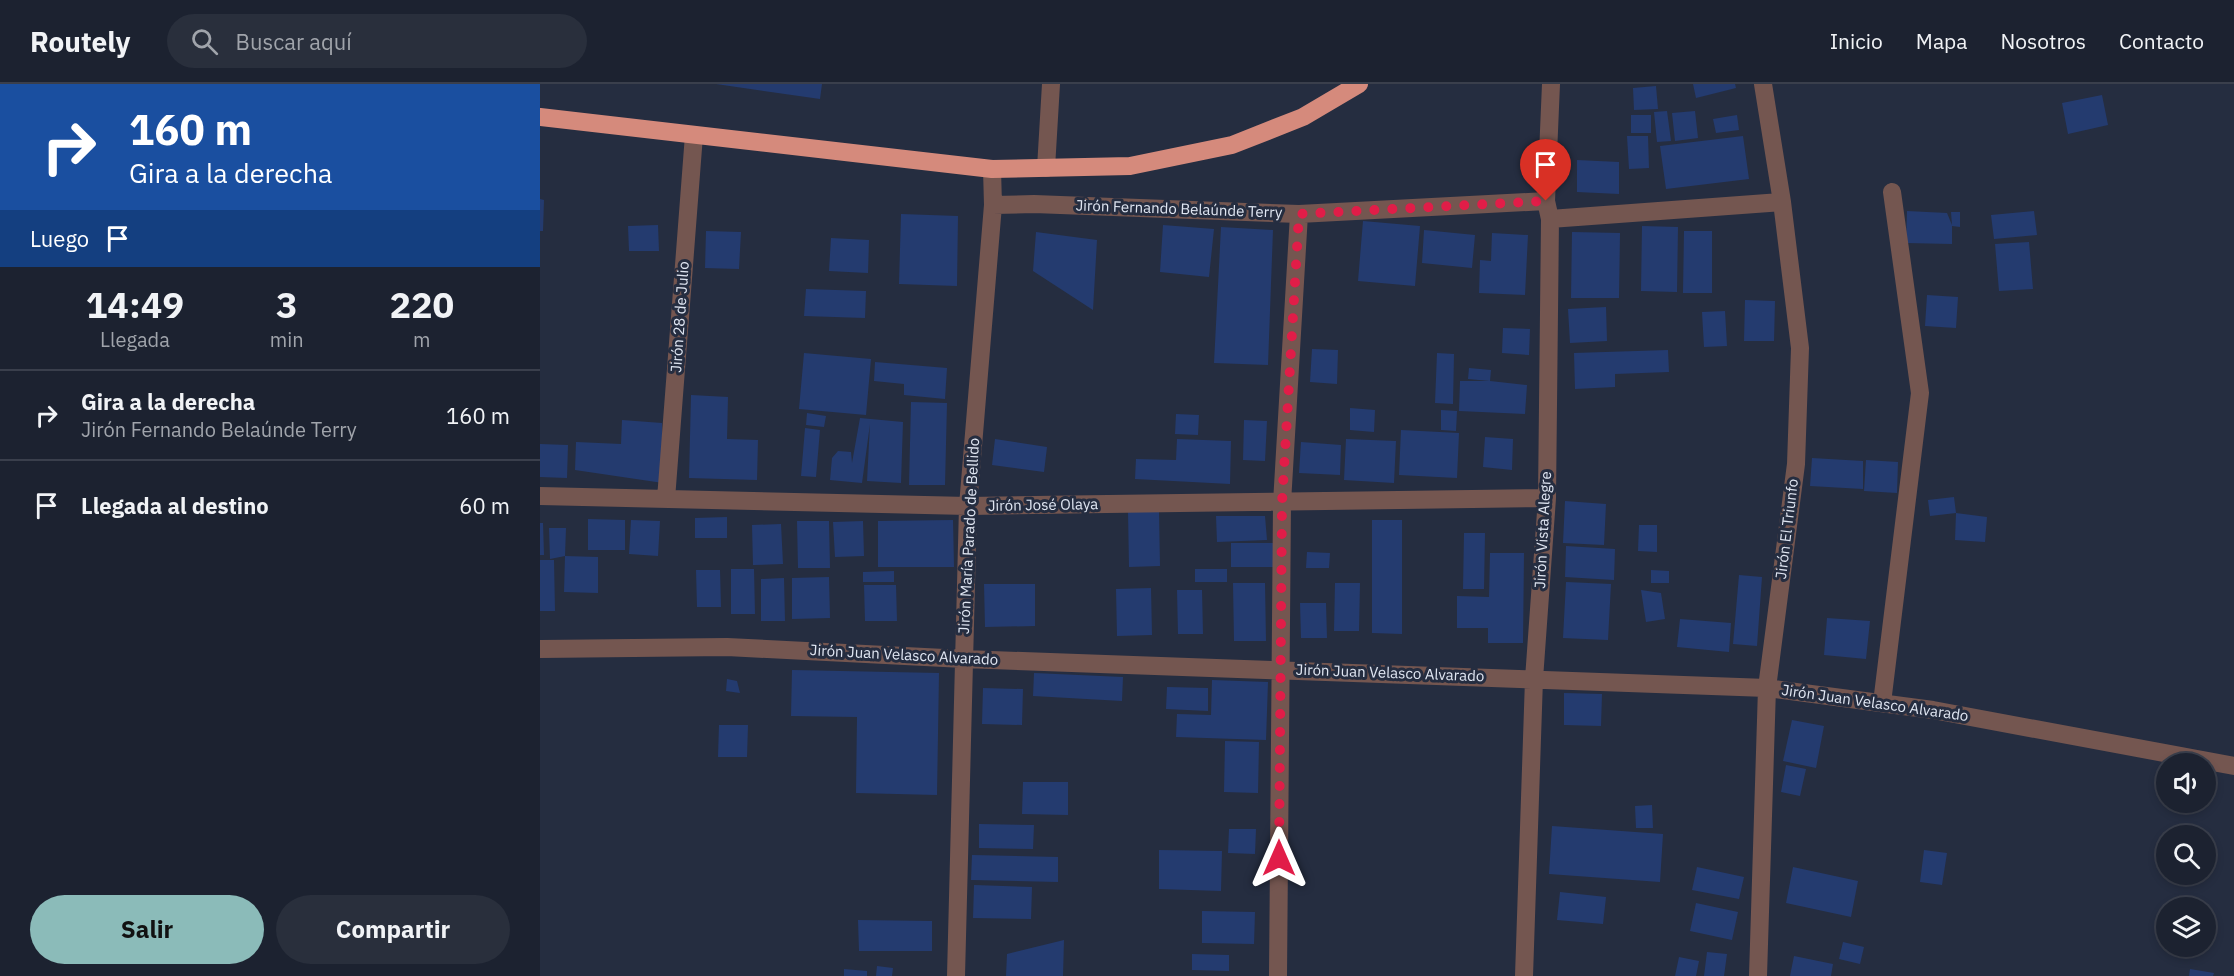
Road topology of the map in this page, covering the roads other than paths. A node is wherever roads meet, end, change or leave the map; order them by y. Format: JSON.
{"nodes":[{"id":1,"x":1051,"y":84,"type":"edge"},
{"id":2,"x":1359,"y":84,"type":"edge"},
{"id":3,"x":1551,"y":84,"type":"edge"},
{"id":4,"x":1763,"y":84,"type":"edge"},
{"id":5,"x":540,"y":117,"type":"edge"},
{"id":6,"x":694,"y":135,"type":"junction"},
{"id":7,"x":1046,"y":168,"type":"junction"},
{"id":8,"x":992,"y":169,"type":"junction"},
{"id":9,"x":1892,"y":192,"type":"dead end"},
{"id":10,"x":1782,"y":202,"type":"junction"},
{"id":11,"x":993,"y":206,"type":"junction"},
{"id":12,"x":1548,"y":210,"type":"junction"},
{"id":13,"x":1299,"y":214,"type":"junction"},
{"id":14,"x":540,"y":496,"type":"edge"},
{"id":15,"x":1547,"y":498,"type":"junction"},
{"id":16,"x":666,"y":499,"type":"junction"},
{"id":17,"x":1282,"y":503,"type":"junction"},
{"id":18,"x":968,"y":506,"type":"junction"},
{"id":19,"x":540,"y":649,"type":"edge"},
{"id":20,"x":964,"y":659,"type":"junction"},
{"id":21,"x":1280,"y":668,"type":"junction"},
{"id":22,"x":1534,"y":679,"type":"junction"},
{"id":23,"x":1767,"y":688,"type":"junction"},
{"id":24,"x":1882,"y":703,"type":"junction"},
{"id":25,"x":2234,"y":766,"type":"edge"},
{"id":26,"x":956,"y":976,"type":"edge"},
{"id":27,"x":1278,"y":976,"type":"edge"},
{"id":28,"x":1524,"y":976,"type":"edge"},
{"id":29,"x":1758,"y":976,"type":"edge"}],
"edges":[{"from":1,"to":7,"type":"street"},
{"from":2,"to":7,"type":"highway"},
{"from":3,"to":12,"type":"street","name":"Jirón Vista Alegre"},
{"from":4,"to":10,"type":"street","name":"Jirón El Triunfo"},
{"from":5,"to":6,"type":"highway"},
{"from":6,"to":8,"type":"highway"},
{"from":6,"to":16,"type":"street","name":"Jirón 28 de Julio"},
{"from":7,"to":8,"type":"highway"},
{"from":8,"to":11,"type":"street","name":"Jirón María Parado de Bellido"},
{"from":9,"to":24,"type":"street"},
{"from":10,"to":12,"type":"street","name":"Jirón Fernando Belaúnde Terry"},
{"from":10,"to":23,"type":"street","name":"Jirón El Triunfo"},
{"from":11,"to":13,"type":"street","name":"Jirón Fernando Belaúnde Terry"},
{"from":11,"to":18,"type":"street","name":"Jirón María Parado de Bellido"},
{"from":12,"to":13,"type":"street","name":"Jirón Fernando Belaúnde Terry"},
{"from":12,"to":15,"type":"street","name":"Jirón Vista Alegre"},
{"from":13,"to":17,"type":"street"},
{"from":14,"to":16,"type":"street","name":"Jirón José Olaya"},
{"from":15,"to":17,"type":"street","name":"Jirón José Olaya"},
{"from":15,"to":22,"type":"street","name":"Jirón Vista Alegre"},
{"from":16,"to":18,"type":"street","name":"Jirón José Olaya"},
{"from":17,"to":18,"type":"street","name":"Jirón José Olaya"},
{"from":17,"to":21,"type":"street"},
{"from":18,"to":20,"type":"street","name":"Jirón María Parado de Bellido"},
{"from":19,"to":20,"type":"street","name":"Jirón Juan Velasco Alvarado"},
{"from":20,"to":21,"type":"street","name":"Jirón Juan Velasco Alvarado"},
{"from":20,"to":26,"type":"street","name":"Jirón María Parado de Bellido"},
{"from":21,"to":22,"type":"street","name":"Jirón Juan Velasco Alvarado"},
{"from":21,"to":27,"type":"street"},
{"from":22,"to":23,"type":"street","name":"Jirón Juan Velasco Alvarado"},
{"from":22,"to":28,"type":"street","name":"Jirón Vista Alegre"},
{"from":23,"to":24,"type":"street","name":"Jirón Juan Velasco Alvarado"},
{"from":23,"to":29,"type":"street","name":"Jirón El Triunfo"},
{"from":24,"to":25,"type":"street","name":"Jirón Juan Velasco Alvarado"}]}
